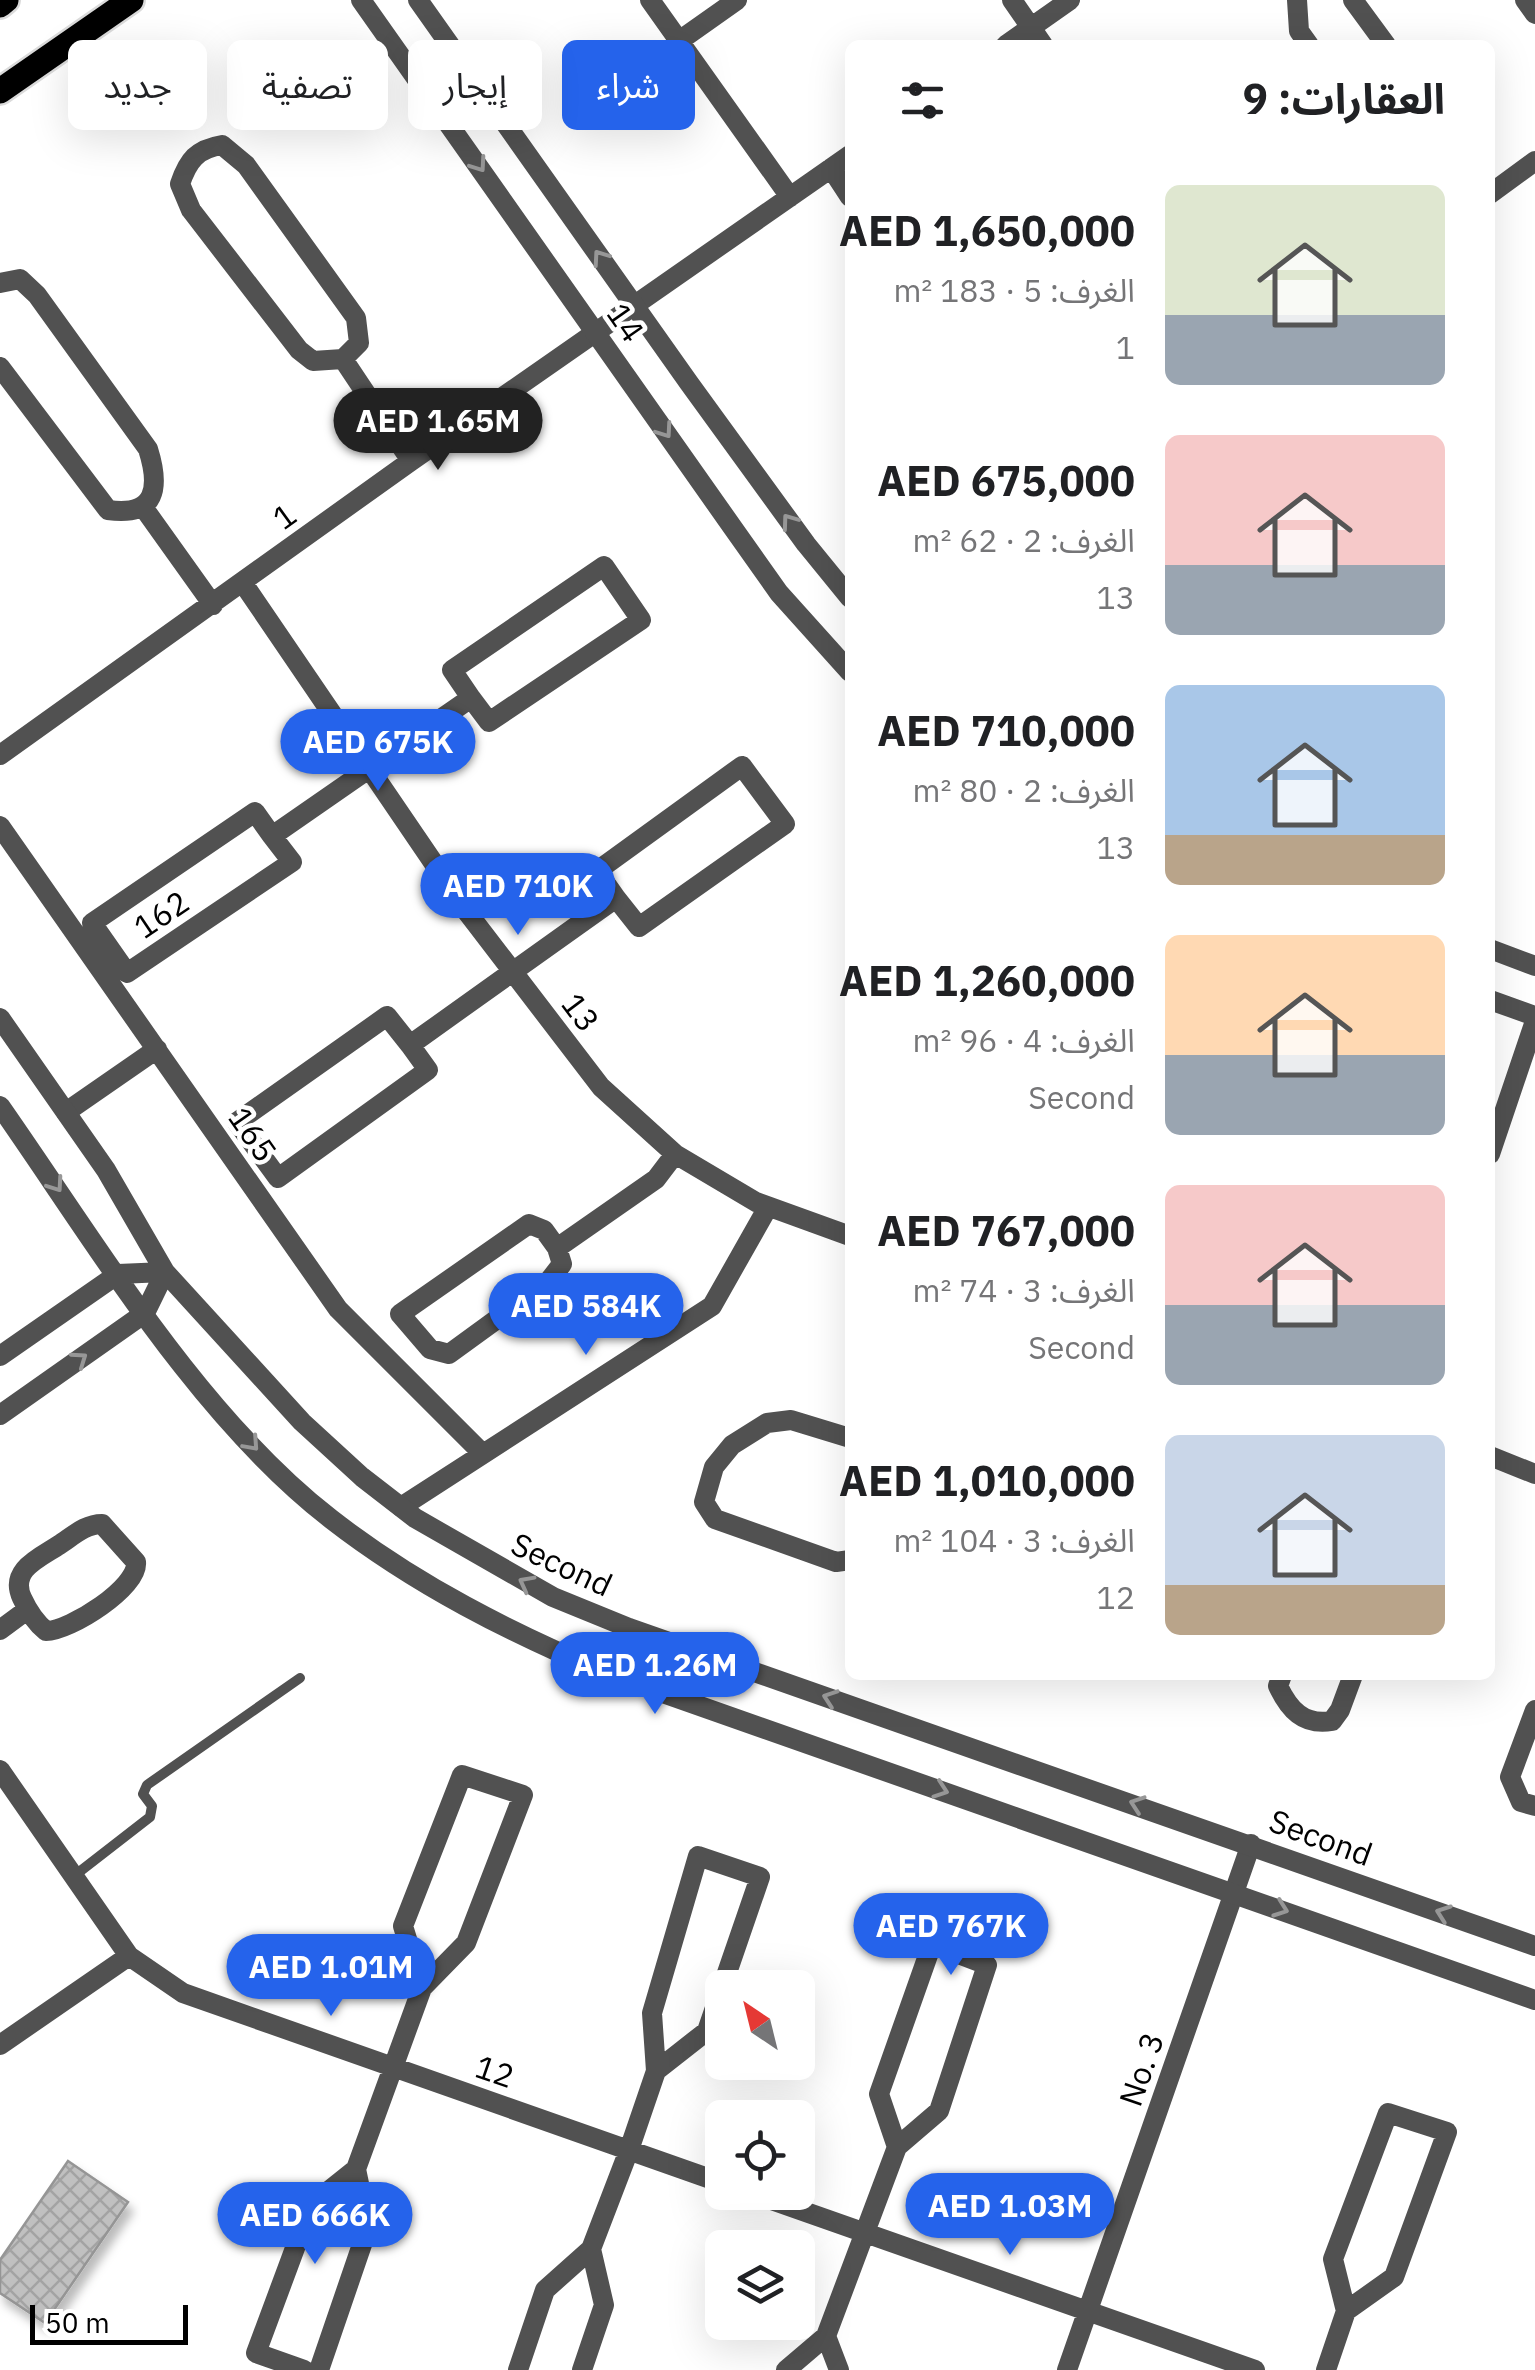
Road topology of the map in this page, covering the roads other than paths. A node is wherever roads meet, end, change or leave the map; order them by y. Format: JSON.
{"nodes":[{"id":1,"x":6,"y":0,"type":"edge"},
{"id":2,"x":131,"y":0,"type":"edge"},
{"id":3,"x":362,"y":0,"type":"edge"},
{"id":4,"x":418,"y":0,"type":"edge"},
{"id":5,"x":650,"y":0,"type":"edge"},
{"id":6,"x":737,"y":0,"type":"edge"},
{"id":7,"x":1012,"y":0,"type":"edge"},
{"id":8,"x":1070,"y":0,"type":"edge"},
{"id":9,"x":1297,"y":0,"type":"edge"},
{"id":10,"x":1353,"y":0,"type":"edge"},
{"id":11,"x":1525,"y":0,"type":"edge"},
{"id":12,"x":0,"y":4,"type":"edge"},
{"id":13,"x":1535,"y":14,"type":"edge"},
{"id":14,"x":1037,"y":36,"type":"edge"},
{"id":15,"x":677,"y":40,"type":"edge"},
{"id":16,"x":679,"y":40,"type":"edge"},
{"id":17,"x":1305,"y":40,"type":"edge"},
{"id":18,"x":1382,"y":40,"type":"edge"},
{"id":19,"x":695,"y":65,"type":"edge"},
{"id":20,"x":0,"y":91,"type":"edge"},
{"id":21,"x":845,"y":158,"type":"edge"},
{"id":22,"x":1535,"y":162,"type":"edge"},
{"id":23,"x":831,"y":168,"type":"junction"},
{"id":24,"x":1495,"y":188,"type":"edge"},
{"id":25,"x":845,"y":189,"type":"edge"},
{"id":26,"x":790,"y":197,"type":"junction"},
{"id":27,"x":0,"y":283,"type":"edge"},
{"id":28,"x":635,"y":306,"type":"junction"},
{"id":29,"x":597,"y":332,"type":"junction"},
{"id":30,"x":343,"y":359,"type":"junction"},
{"id":31,"x":0,"y":367,"type":"edge"},
{"id":32,"x":411,"y":461,"type":"junction"},
{"id":33,"x":143,"y":507,"type":"junction"},
{"id":34,"x":243,"y":583,"type":"junction"},
{"id":35,"x":845,"y":592,"type":"edge"},
{"id":36,"x":213,"y":604,"type":"junction"},
{"id":37,"x":845,"y":666,"type":"edge"},
{"id":38,"x":472,"y":698,"type":"junction"},
{"id":39,"x":3,"y":745,"type":"edge"},
{"id":40,"x":370,"y":769,"type":"junction"},
{"id":41,"x":0,"y":826,"type":"edge"},
{"id":42,"x":272,"y":836,"type":"junction"},
{"id":43,"x":616,"y":898,"type":"junction"},
{"id":44,"x":1495,"y":952,"type":"edge"},
{"id":45,"x":1535,"y":966,"type":"edge"},
{"id":46,"x":513,"y":972,"type":"junction"},
{"id":47,"x":1495,"y":1002,"type":"edge"},
{"id":48,"x":0,"y":1018,"type":"edge"},
{"id":49,"x":1535,"y":1018,"type":"edge"},
{"id":50,"x":410,"y":1044,"type":"junction"},
{"id":51,"x":157,"y":1049,"type":"junction"},
{"id":52,"x":0,"y":1106,"type":"edge"},
{"id":53,"x":66,"y":1112,"type":"junction"},
{"id":54,"x":1495,"y":1139,"type":"edge"},
{"id":55,"x":675,"y":1154,"type":"junction"},
{"id":56,"x":768,"y":1207,"type":"junction"},
{"id":57,"x":845,"y":1234,"type":"edge"},
{"id":58,"x":558,"y":1248,"type":"junction"},
{"id":59,"x":165,"y":1272,"type":"junction"},
{"id":60,"x":118,"y":1274,"type":"junction"},
{"id":61,"x":145,"y":1313,"type":"junction"},
{"id":62,"x":0,"y":1356,"type":"edge"},
{"id":63,"x":0,"y":1414,"type":"edge"},
{"id":64,"x":845,"y":1436,"type":"edge"},
{"id":65,"x":484,"y":1454,"type":"junction"},
{"id":66,"x":1495,"y":1458,"type":"edge"},
{"id":67,"x":1535,"y":1474,"type":"edge"},
{"id":68,"x":401,"y":1507,"type":"junction"},
{"id":69,"x":845,"y":1561,"type":"edge"},
{"id":70,"x":28,"y":1610,"type":"junction"},
{"id":71,"x":0,"y":1630,"type":"edge"},
{"id":72,"x":300,"y":1678,"type":"dead end"},
{"id":73,"x":1280,"y":1680,"type":"edge"},
{"id":74,"x":1351,"y":1680,"type":"edge"},
{"id":75,"x":1535,"y":1710,"type":"edge"},
{"id":76,"x":0,"y":1770,"type":"edge"},
{"id":77,"x":1535,"y":1806,"type":"edge"},
{"id":78,"x":1251,"y":1844,"type":"junction"},
{"id":79,"x":74,"y":1876,"type":"junction"},
{"id":80,"x":1234,"y":1892,"type":"junction"},
{"id":81,"x":1535,"y":1946,"type":"edge"},
{"id":82,"x":128,"y":1956,"type":"junction"},
{"id":83,"x":422,"y":1988,"type":"junction"},
{"id":84,"x":1535,"y":2000,"type":"edge"},
{"id":85,"x":0,"y":2045,"type":"edge"},
{"id":86,"x":393,"y":2068,"type":"junction"},
{"id":87,"x":656,"y":2071,"type":"junction"},
{"id":88,"x":897,"y":2147,"type":"junction"},
{"id":89,"x":629,"y":2150,"type":"junction"},
{"id":90,"x":356,"y":2169,"type":"junction"},
{"id":91,"x":705,"y":2177,"type":"edge"},
{"id":92,"x":799,"y":2210,"type":"edge"},
{"id":93,"x":865,"y":2234,"type":"junction"},
{"id":94,"x":590,"y":2249,"type":"junction"},
{"id":95,"x":1346,"y":2311,"type":"junction"},
{"id":96,"x":1088,"y":2312,"type":"junction"},
{"id":97,"x":826,"y":2336,"type":"junction"},
{"id":98,"x":304,"y":2370,"type":"edge"},
{"id":99,"x":318,"y":2370,"type":"edge"},
{"id":100,"x":518,"y":2370,"type":"edge"},
{"id":101,"x":582,"y":2370,"type":"edge"},
{"id":102,"x":786,"y":2370,"type":"edge"},
{"id":103,"x":839,"y":2370,"type":"edge"},
{"id":104,"x":1067,"y":2370,"type":"edge"},
{"id":105,"x":1255,"y":2370,"type":"edge"},
{"id":106,"x":1326,"y":2370,"type":"edge"}],
"edges":[{"from":1,"to":12,"type":"main road"},
{"from":2,"to":20,"type":"main road"},
{"from":3,"to":29,"type":"street","name":"14","one_way":true},
{"from":28,"to":4,"type":"street","name":"14","one_way":true},
{"from":5,"to":15,"type":"street"},
{"from":6,"to":16,"type":"street"},
{"from":7,"to":14,"type":"street"},
{"from":8,"to":14,"type":"street"},
{"from":9,"to":17,"type":"street"},
{"from":10,"to":18,"type":"street"},
{"from":11,"to":13,"type":"street"},
{"from":19,"to":26,"type":"street"},
{"from":21,"to":23,"type":"street","name":"1"},
{"from":22,"to":24,"type":"street"},
{"from":23,"to":25,"type":"street"},
{"from":23,"to":26,"type":"street","name":"1"},
{"from":26,"to":28,"type":"street","name":"1"},
{"from":27,"to":33,"type":"street"},
{"from":28,"to":29,"type":"street","name":"1"},
{"from":35,"to":28,"type":"street","name":"14","one_way":true},
{"from":29,"to":32,"type":"street","name":"1"},
{"from":29,"to":37,"type":"street","name":"14","one_way":true},
{"from":30,"to":30,"type":"street"},
{"from":30,"to":32,"type":"street"},
{"from":31,"to":33,"type":"street"},
{"from":32,"to":34,"type":"street","name":"1"},
{"from":33,"to":36,"type":"street"},
{"from":34,"to":36,"type":"street","name":"1"},
{"from":34,"to":40,"type":"street","name":"13"},
{"from":36,"to":39,"type":"street","name":"1"},
{"from":38,"to":38,"type":"street"},
{"from":38,"to":40,"type":"street"},
{"from":40,"to":42,"type":"street"},
{"from":40,"to":46,"type":"street","name":"13"},
{"from":41,"to":51,"type":"street","name":"165"},
{"from":42,"to":42,"type":"street","name":"162"},
{"from":43,"to":43,"type":"street"},
{"from":43,"to":46,"type":"street"},
{"from":44,"to":45,"type":"street"},
{"from":46,"to":50,"type":"street"},
{"from":46,"to":55,"type":"street","name":"13"},
{"from":47,"to":49,"type":"street"},
{"from":48,"to":53,"type":"street","name":"Second"},
{"from":49,"to":54,"type":"street"},
{"from":50,"to":50,"type":"street"},
{"from":51,"to":53,"type":"street"},
{"from":51,"to":65,"type":"street","name":"165"},
{"from":52,"to":60,"type":"street","one_way":true},
{"from":53,"to":59,"type":"street","name":"Second"},
{"from":55,"to":56,"type":"street","name":"13"},
{"from":55,"to":58,"type":"street"},
{"from":56,"to":57,"type":"street","name":"13"},
{"from":56,"to":65,"type":"street"},
{"from":58,"to":58,"type":"street"},
{"from":59,"to":60,"type":"street"},
{"from":59,"to":61,"type":"street"},
{"from":59,"to":68,"type":"street","name":"Second"},
{"from":60,"to":61,"type":"street"},
{"from":60,"to":62,"type":"street"},
{"from":63,"to":61,"type":"street","one_way":true},
{"from":61,"to":80,"type":"street","one_way":true},
{"from":64,"to":69,"type":"street"},
{"from":65,"to":68,"type":"street"},
{"from":66,"to":67,"type":"street"},
{"from":78,"to":68,"type":"street","name":"Second","one_way":true},
{"from":70,"to":70,"type":"street"},
{"from":70,"to":71,"type":"street"},
{"from":72,"to":79,"type":"lane"},
{"from":73,"to":74,"type":"street"},
{"from":75,"to":77,"type":"street"},
{"from":76,"to":79,"type":"street","name":"12"},
{"from":78,"to":80,"type":"street","name":"No. 3"},
{"from":81,"to":78,"type":"street","name":"Second","one_way":true},
{"from":79,"to":82,"type":"street","name":"12"},
{"from":80,"to":84,"type":"street","one_way":true},
{"from":80,"to":96,"type":"street","name":"No. 3"},
{"from":82,"to":85,"type":"street"},
{"from":82,"to":86,"type":"street","name":"12"},
{"from":83,"to":83,"type":"street"},
{"from":83,"to":86,"type":"street"},
{"from":86,"to":89,"type":"street","name":"12"},
{"from":86,"to":90,"type":"street"},
{"from":87,"to":87,"type":"street"},
{"from":87,"to":89,"type":"street"},
{"from":88,"to":88,"type":"street"},
{"from":88,"to":93,"type":"street"},
{"from":89,"to":91,"type":"street","name":"12"},
{"from":89,"to":94,"type":"street"},
{"from":90,"to":98,"type":"street"},
{"from":90,"to":99,"type":"street"},
{"from":92,"to":93,"type":"street"},
{"from":93,"to":96,"type":"street"},
{"from":93,"to":97,"type":"street"},
{"from":94,"to":100,"type":"street"},
{"from":94,"to":101,"type":"street"},
{"from":95,"to":95,"type":"street"},
{"from":95,"to":106,"type":"street"},
{"from":96,"to":104,"type":"street","name":"No. 3"},
{"from":96,"to":105,"type":"street"},
{"from":97,"to":102,"type":"street"},
{"from":97,"to":103,"type":"street"}]}
